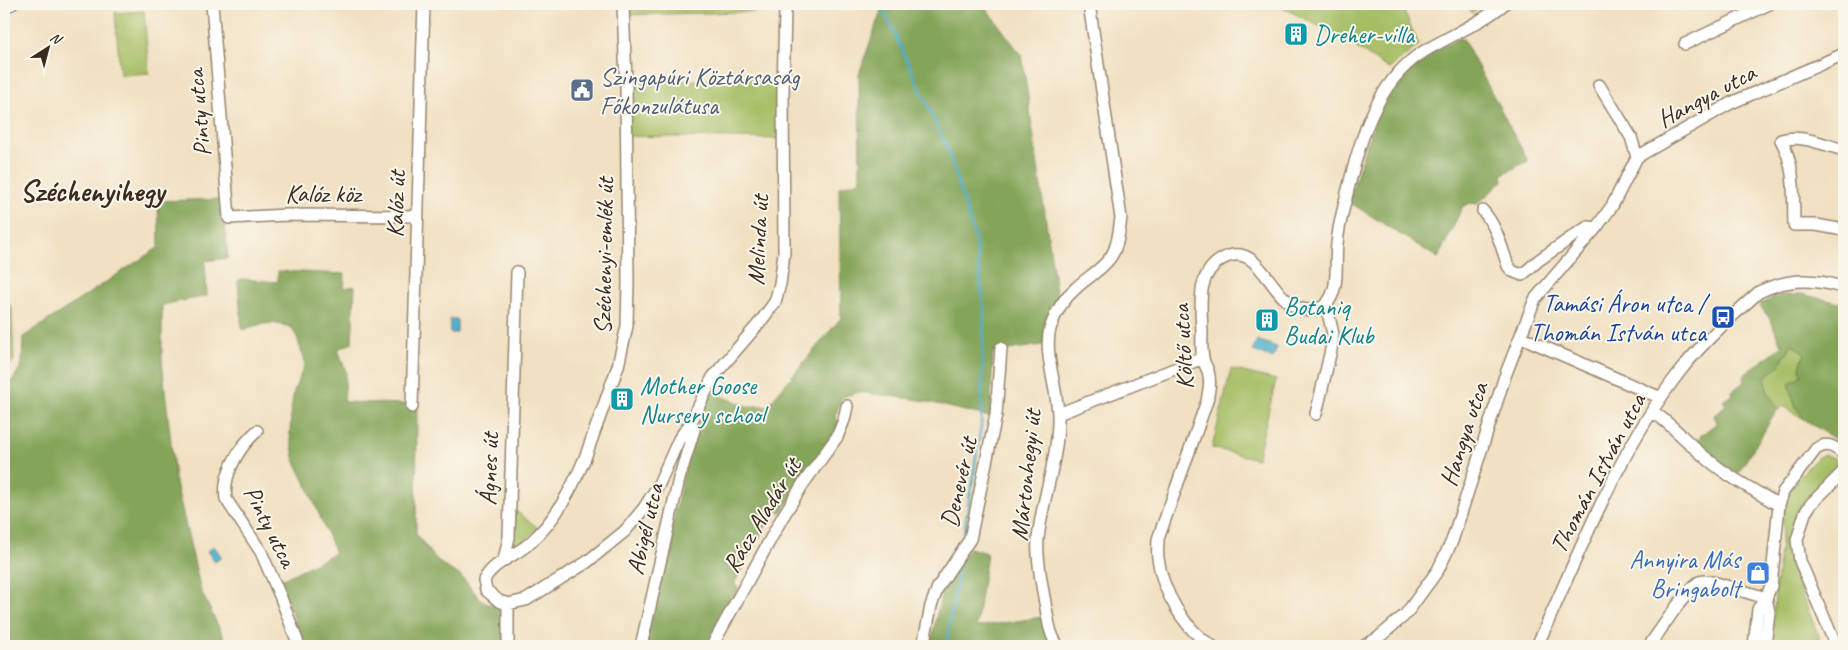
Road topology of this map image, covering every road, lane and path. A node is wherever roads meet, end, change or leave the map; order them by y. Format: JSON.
{"nodes":[{"id":1,"x":12,"y":4,"type":"edge"},
{"id":2,"x":212,"y":4,"type":"edge"},
{"id":3,"x":424,"y":4,"type":"edge"},
{"id":4,"x":623,"y":4,"type":"edge"},
{"id":5,"x":783,"y":4,"type":"edge"},
{"id":6,"x":1089,"y":4,"type":"edge"},
{"id":7,"x":1504,"y":4,"type":"edge"},
{"id":8,"x":1769,"y":4,"type":"edge"},
{"id":9,"x":4,"y":6,"type":"edge"},
{"id":10,"x":1685,"y":44,"type":"dead end"},
{"id":11,"x":1844,"y":54,"type":"edge"},
{"id":12,"x":1599,"y":85,"type":"dead end"},
{"id":13,"x":1844,"y":150,"type":"edge"},
{"id":14,"x":1637,"y":157,"type":"junction"},
{"id":15,"x":1483,"y":211,"type":"dead end"},
{"id":16,"x":417,"y":216,"type":"junction"},
{"id":17,"x":229,"y":218,"type":"joint"},
{"id":18,"x":1596,"y":228,"type":"junction"},
{"id":19,"x":1844,"y":230,"type":"edge"},
{"id":20,"x":517,"y":272,"type":"dead end"},
{"id":21,"x":1844,"y":288,"type":"edge"},
{"id":22,"x":1326,"y":304,"type":"junction"},
{"id":23,"x":1521,"y":337,"type":"junction"},
{"id":24,"x":1001,"y":348,"type":"dead end"},
{"id":25,"x":1203,"y":358,"type":"junction"},
{"id":26,"x":1661,"y":398,"type":"junction"},
{"id":27,"x":412,"y":406,"type":"dead end"},
{"id":28,"x":847,"y":406,"type":"dead end"},
{"id":29,"x":1652,"y":412,"type":"junction"},
{"id":30,"x":1058,"y":414,"type":"junction"},
{"id":31,"x":1316,"y":414,"type":"dead end"},
{"id":32,"x":690,"y":424,"type":"junction"},
{"id":33,"x":257,"y":431,"type":"dead end"},
{"id":34,"x":1844,"y":454,"type":"edge"},
{"id":35,"x":1844,"y":471,"type":"edge"},
{"id":36,"x":1779,"y":505,"type":"junction"},
{"id":37,"x":504,"y":560,"type":"junction"},
{"id":38,"x":1766,"y":598,"type":"junction"},
{"id":39,"x":508,"y":604,"type":"junction"},
{"id":40,"x":1539,"y":645,"type":"edge"},
{"id":41,"x":299,"y":646,"type":"edge"},
{"id":42,"x":508,"y":646,"type":"edge"},
{"id":43,"x":642,"y":646,"type":"edge"},
{"id":44,"x":712,"y":646,"type":"edge"},
{"id":45,"x":923,"y":646,"type":"edge"},
{"id":46,"x":1058,"y":646,"type":"edge"},
{"id":47,"x":1212,"y":646,"type":"edge"},
{"id":48,"x":1364,"y":646,"type":"edge"},
{"id":49,"x":1649,"y":646,"type":"edge"},
{"id":50,"x":1754,"y":646,"type":"edge"},
{"id":51,"x":1765,"y":646,"type":"edge"},
{"id":52,"x":1836,"y":646,"type":"edge"}],
"edges":[{"from":1,"to":9,"type":"street"},
{"from":2,"to":17,"type":"street","name":"Pinty utca"},
{"from":3,"to":16,"type":"street","name":"Kalóz út"},
{"from":4,"to":37,"type":"street","name":"Széchenyi-emlék út"},
{"from":5,"to":32,"type":"street","name":"Melinda út"},
{"from":6,"to":30,"type":"street","name":"Mártonhegyi út"},
{"from":7,"to":22,"type":"street"},
{"from":8,"to":10,"type":"street"},
{"from":11,"to":14,"type":"street","name":"Hangya utca"},
{"from":12,"to":14,"type":"street"},
{"from":13,"to":19,"type":"street"},
{"from":14,"to":18,"type":"street","name":"Hangya utca"},
{"from":15,"to":18,"type":"street"},
{"from":16,"to":17,"type":"street","name":"Kalóz köz"},
{"from":16,"to":27,"type":"street","name":"Kalóz út"},
{"from":18,"to":23,"type":"street","name":"Hangya utca"},
{"from":20,"to":37,"type":"street","name":"Ágnes út"},
{"from":21,"to":26,"type":"street","name":"Thomán István utca"},
{"from":22,"to":25,"type":"street","name":"Költő utca"},
{"from":22,"to":31,"type":"street"},
{"from":23,"to":26,"type":"street"},
{"from":23,"to":48,"type":"street","name":"Hangya utca"},
{"from":24,"to":45,"type":"street","name":"Denevér út"},
{"from":25,"to":30,"type":"street"},
{"from":25,"to":47,"type":"street","name":"Költő utca"},
{"from":26,"to":29,"type":"street","name":"Thomán István utca"},
{"from":28,"to":44,"type":"street","name":"Rácz Aladár út"},
{"from":29,"to":36,"type":"street"},
{"from":29,"to":40,"type":"street","name":"Thomán István utca"},
{"from":30,"to":46,"type":"street","name":"Mártonhegyi út"},
{"from":32,"to":39,"type":"street","name":"Melinda út"},
{"from":32,"to":43,"type":"street","name":"Abigél utca"},
{"from":33,"to":41,"type":"street","name":"Pinty utca"},
{"from":34,"to":36,"type":"street"},
{"from":35,"to":52,"type":"street"},
{"from":36,"to":38,"type":"street"},
{"from":37,"to":39,"type":"street"},
{"from":38,"to":49,"type":"street"},
{"from":38,"to":50,"type":"street"},
{"from":38,"to":51,"type":"street"},
{"from":39,"to":42,"type":"street"}]}
